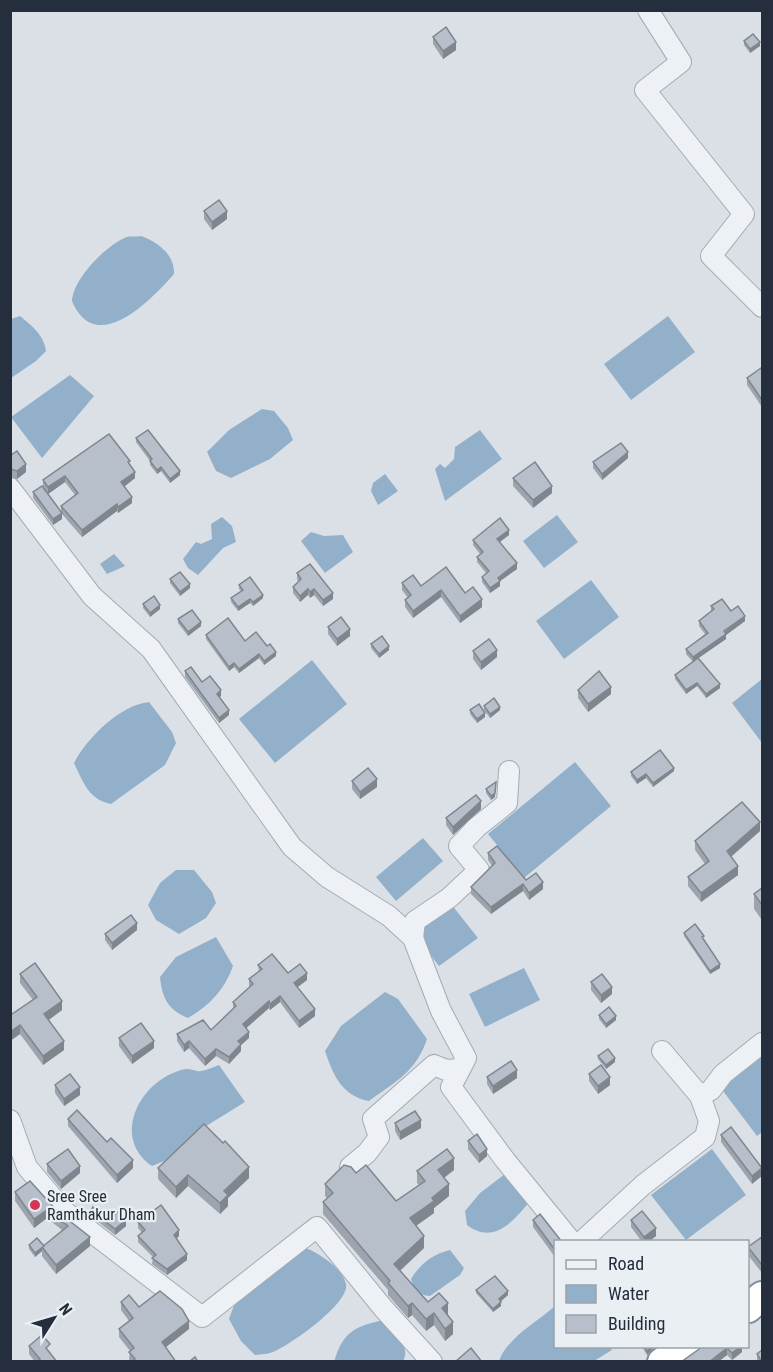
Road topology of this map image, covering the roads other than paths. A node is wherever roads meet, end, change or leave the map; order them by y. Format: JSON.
{"nodes":[{"id":1,"x":648,"y":10,"type":"edge"},
{"id":2,"x":762,"y":307,"type":"edge"},
{"id":3,"x":10,"y":488,"type":"edge"},
{"id":4,"x":509,"y":771,"type":"dead end"},
{"id":5,"x":413,"y":938,"type":"junction"},
{"id":6,"x":762,"y":1043,"type":"edge"},
{"id":7,"x":662,"y":1050,"type":"dead end"},
{"id":8,"x":460,"y":1069,"type":"junction"},
{"id":9,"x":700,"y":1096,"type":"junction"},
{"id":10,"x":10,"y":1120,"type":"edge"},
{"id":11,"x":350,"y":1167,"type":"edge"},
{"id":12,"x":570,"y":1240,"type":"edge"},
{"id":13,"x":583,"y":1240,"type":"edge"},
{"id":14,"x":762,"y":1296,"type":"edge"},
{"id":15,"x":749,"y":1306,"type":"edge"},
{"id":16,"x":762,"y":1309,"type":"edge"},
{"id":17,"x":749,"y":1319,"type":"edge"},
{"id":18,"x":703,"y":1348,"type":"edge"},
{"id":19,"x":677,"y":1354,"type":"edge"},
{"id":20,"x":432,"y":1362,"type":"edge"}],
"edges":[{"from":1,"to":2,"type":"street"},
{"from":3,"to":5,"type":"street"},
{"from":4,"to":5,"type":"street"},
{"from":5,"to":8,"type":"street"},
{"from":6,"to":9,"type":"street"},
{"from":7,"to":9,"type":"street"},
{"from":8,"to":11,"type":"street"},
{"from":8,"to":12,"type":"street"},
{"from":9,"to":13,"type":"street"},
{"from":10,"to":20,"type":"street"},
{"from":14,"to":15,"type":"highway"},
{"from":16,"to":17,"type":"highway"},
{"from":18,"to":19,"type":"highway"}]}
